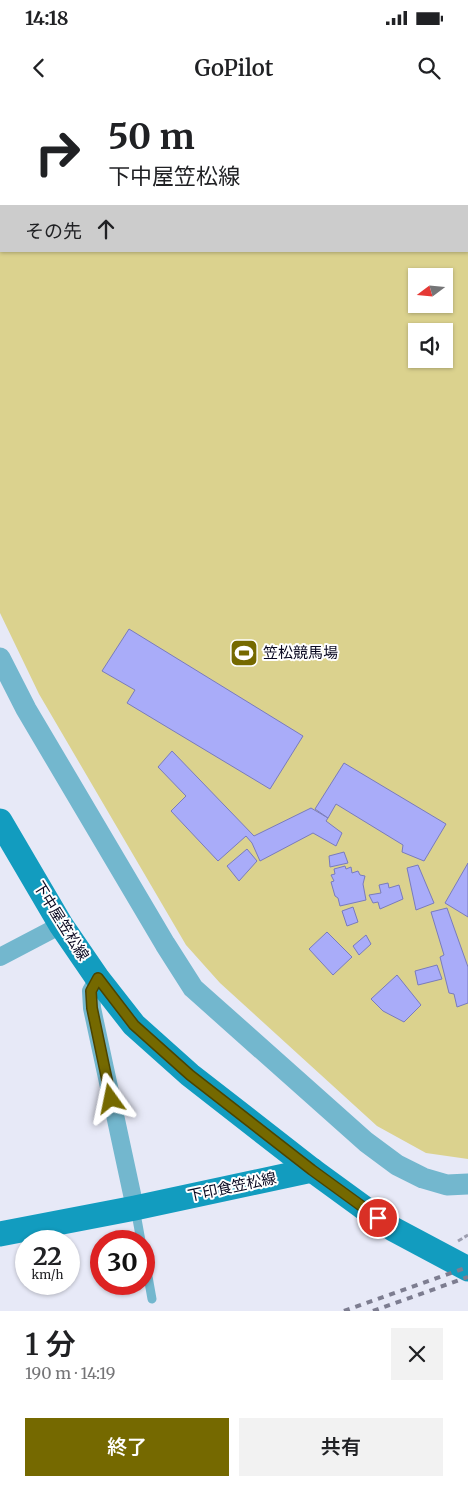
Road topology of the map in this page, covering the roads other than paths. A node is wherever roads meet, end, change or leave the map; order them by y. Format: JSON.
{"nodes":[{"id":1,"x":0,"y":658,"type":"edge"},
{"id":2,"x":0,"y":821,"type":"edge"},
{"id":3,"x":61,"y":925,"type":"junction"},
{"id":4,"x":0,"y":957,"type":"edge"},
{"id":5,"x":98,"y":978,"type":"junction"},
{"id":6,"x":312,"y":1170,"type":"junction"},
{"id":7,"x":468,"y":1184,"type":"edge"},
{"id":8,"x":135,"y":1208,"type":"junction"},
{"id":9,"x":139,"y":1230,"type":"edge"},
{"id":10,"x":0,"y":1234,"type":"edge"},
{"id":11,"x":468,"y":1269,"type":"edge"},
{"id":12,"x":151,"y":1295,"type":"edge"},
{"id":13,"x":152,"y":1299,"type":"dead end"}],
"edges":[{"from":1,"to":7,"type":"street"},
{"from":2,"to":3,"type":"main road","name":"下中屋笠松線"},
{"from":3,"to":4,"type":"street"},
{"from":3,"to":5,"type":"main road","name":"下中屋笠松線"},
{"from":5,"to":6,"type":"main road","name":"下中屋笠松線"},
{"from":5,"to":8,"type":"street"},
{"from":6,"to":8,"type":"main road","name":"下印食笠松線"},
{"from":6,"to":11,"type":"main road"},
{"from":8,"to":9,"type":"lane"},
{"from":8,"to":10,"type":"main road","name":"下印食笠松線"},
{"from":12,"to":13,"type":"lane"}]}
